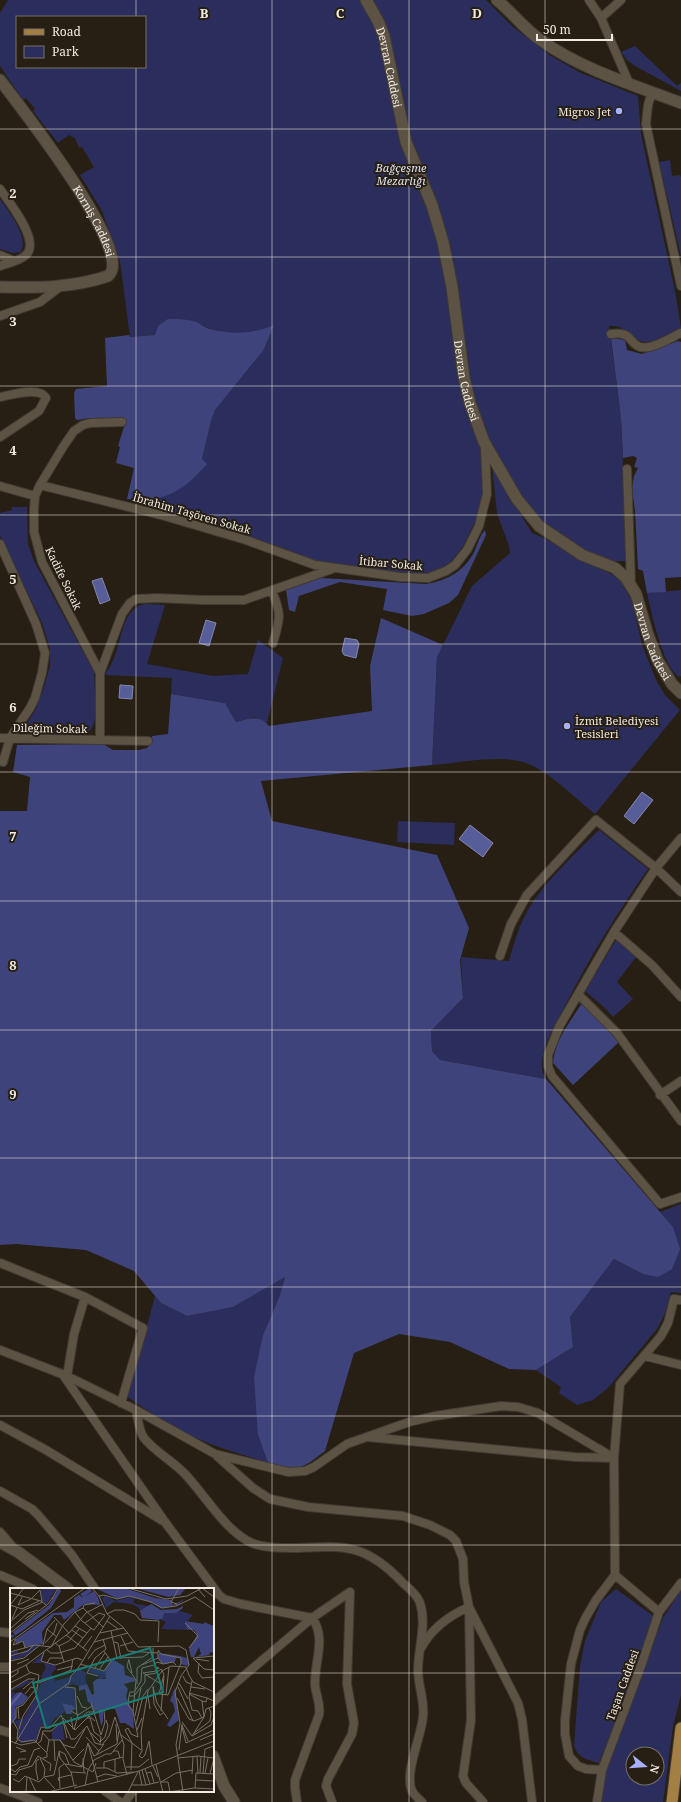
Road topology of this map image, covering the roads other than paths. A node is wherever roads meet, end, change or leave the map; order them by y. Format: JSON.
{"nodes":[{"id":1,"x":497,"y":0,"type":"edge"},
{"id":2,"x":589,"y":0,"type":"edge"},
{"id":3,"x":621,"y":0,"type":"edge"},
{"id":4,"x":369,"y":1,"type":"edge"},
{"id":5,"x":600,"y":18,"type":"junction"},
{"id":6,"x":0,"y":80,"type":"edge"},
{"id":7,"x":629,"y":83,"type":"junction"},
{"id":8,"x":652,"y":92,"type":"junction"},
{"id":9,"x":681,"y":103,"type":"edge"},
{"id":10,"x":0,"y":189,"type":"edge"},
{"id":11,"x":0,"y":255,"type":"edge"},
{"id":12,"x":14,"y":261,"type":"junction"},
{"id":13,"x":0,"y":266,"type":"edge"},
{"id":14,"x":62,"y":285,"type":"junction"},
{"id":15,"x":681,"y":286,"type":"edge"},
{"id":16,"x":0,"y":287,"type":"edge"},
{"id":17,"x":0,"y":316,"type":"edge"},
{"id":18,"x":681,"y":333,"type":"edge"},
{"id":19,"x":611,"y":334,"type":"dead end"},
{"id":20,"x":0,"y":397,"type":"edge"},
{"id":21,"x":122,"y":422,"type":"dead end"},
{"id":22,"x":0,"y":437,"type":"edge"},
{"id":23,"x":484,"y":442,"type":"junction"},
{"id":24,"x":627,"y":469,"type":"dead end"},
{"id":25,"x":40,"y":485,"type":"junction"},
{"id":26,"x":0,"y":486,"type":"edge"},
{"id":27,"x":35,"y":496,"type":"junction"},
{"id":28,"x":0,"y":544,"type":"edge"},
{"id":29,"x":335,"y":569,"type":"junction"},
{"id":30,"x":631,"y":584,"type":"junction"},
{"id":31,"x":272,"y":591,"type":"junction"},
{"id":32,"x":273,"y":643,"type":"dead end"},
{"id":33,"x":100,"y":672,"type":"junction"},
{"id":34,"x":680,"y":690,"type":"edge"},
{"id":35,"x":0,"y":738,"type":"edge"},
{"id":36,"x":10,"y":738,"type":"junction"},
{"id":37,"x":100,"y":740,"type":"junction"},
{"id":38,"x":148,"y":741,"type":"dead end"},
{"id":39,"x":3,"y":762,"type":"dead end"},
{"id":40,"x":681,"y":838,"type":"edge"},
{"id":41,"x":656,"y":868,"type":"junction"},
{"id":42,"x":681,"y":892,"type":"edge"},
{"id":43,"x":614,"y":932,"type":"junction"},
{"id":44,"x":500,"y":956,"type":"dead end"},
{"id":45,"x":578,"y":994,"type":"junction"},
{"id":46,"x":681,"y":997,"type":"edge"},
{"id":47,"x":681,"y":1081,"type":"edge"},
{"id":48,"x":660,"y":1095,"type":"junction"},
{"id":49,"x":681,"y":1121,"type":"edge"},
{"id":50,"x":681,"y":1197,"type":"edge"},
{"id":51,"x":0,"y":1262,"type":"edge"},
{"id":52,"x":85,"y":1297,"type":"junction"},
{"id":53,"x":681,"y":1300,"type":"edge"},
{"id":54,"x":0,"y":1350,"type":"edge"},
{"id":55,"x":645,"y":1356,"type":"junction"},
{"id":56,"x":681,"y":1365,"type":"edge"},
{"id":57,"x":65,"y":1375,"type":"junction"},
{"id":58,"x":121,"y":1403,"type":"junction"},
{"id":59,"x":136,"y":1410,"type":"junction"},
{"id":60,"x":0,"y":1425,"type":"edge"},
{"id":61,"x":364,"y":1437,"type":"junction"},
{"id":62,"x":215,"y":1454,"type":"junction"},
{"id":63,"x":614,"y":1458,"type":"junction"},
{"id":64,"x":0,"y":1491,"type":"edge"},
{"id":65,"x":165,"y":1522,"type":"junction"},
{"id":66,"x":0,"y":1532,"type":"edge"},
{"id":67,"x":0,"y":1542,"type":"edge"},
{"id":68,"x":18,"y":1552,"type":"junction"},
{"id":69,"x":0,"y":1575,"type":"edge"},
{"id":70,"x":615,"y":1575,"type":"junction"},
{"id":71,"x":681,"y":1583,"type":"edge"},
{"id":72,"x":32,"y":1588,"type":"edge"},
{"id":73,"x":67,"y":1588,"type":"edge"},
{"id":74,"x":94,"y":1588,"type":"edge"},
{"id":75,"x":214,"y":1588,"type":"edge"},
{"id":76,"x":214,"y":1588,"type":"edge"},
{"id":77,"x":469,"y":1607,"type":"junction"},
{"id":78,"x":659,"y":1612,"type":"junction"},
{"id":79,"x":312,"y":1618,"type":"junction"},
{"id":80,"x":0,"y":1632,"type":"edge"},
{"id":81,"x":10,"y":1633,"type":"edge"},
{"id":82,"x":419,"y":1651,"type":"junction"},
{"id":83,"x":214,"y":1701,"type":"edge"},
{"id":84,"x":681,"y":1728,"type":"edge"},
{"id":85,"x":0,"y":1730,"type":"edge"},
{"id":86,"x":10,"y":1733,"type":"edge"},
{"id":87,"x":214,"y":1759,"type":"edge"},
{"id":88,"x":602,"y":1770,"type":"junction"},
{"id":89,"x":214,"y":1773,"type":"edge"},
{"id":90,"x":224,"y":1786,"type":"junction"},
{"id":91,"x":0,"y":1788,"type":"edge"},
{"id":92,"x":10,"y":1792,"type":"edge"},
{"id":93,"x":11,"y":1792,"type":"edge"},
{"id":94,"x":106,"y":1792,"type":"edge"},
{"id":95,"x":132,"y":1792,"type":"edge"},
{"id":96,"x":38,"y":1802,"type":"edge"},
{"id":97,"x":120,"y":1802,"type":"edge"},
{"id":98,"x":125,"y":1802,"type":"edge"},
{"id":99,"x":234,"y":1802,"type":"edge"},
{"id":100,"x":297,"y":1802,"type":"edge"},
{"id":101,"x":332,"y":1802,"type":"edge"},
{"id":102,"x":422,"y":1802,"type":"edge"},
{"id":103,"x":483,"y":1802,"type":"edge"},
{"id":104,"x":532,"y":1802,"type":"edge"},
{"id":105,"x":597,"y":1802,"type":"edge"},
{"id":106,"x":672,"y":1802,"type":"edge"}],
"edges":[{"from":1,"to":7,"type":"main road"},
{"from":2,"to":5,"type":"street"},
{"from":3,"to":5,"type":"street"},
{"from":4,"to":23,"type":"main road","name":"Devran Caddesi"},
{"from":5,"to":7,"type":"street"},
{"from":6,"to":14,"type":"main road","name":"Korniş Caddesi"},
{"from":7,"to":8,"type":"main road"},
{"from":8,"to":9,"type":"main road"},
{"from":8,"to":15,"type":"street"},
{"from":10,"to":12,"type":"street"},
{"from":11,"to":12,"type":"street"},
{"from":12,"to":13,"type":"street"},
{"from":14,"to":16,"type":"main road","name":"Korniş Caddesi"},
{"from":14,"to":17,"type":"street"},
{"from":18,"to":19,"type":"street"},
{"from":20,"to":22,"type":"street"},
{"from":21,"to":25,"type":"street","name":"Kadife Sokak"},
{"from":23,"to":29,"type":"street","name":"İtibar Sokak"},
{"from":23,"to":30,"type":"main road","name":"Devran Caddesi"},
{"from":24,"to":30,"type":"street"},
{"from":25,"to":27,"type":"street","name":"Kadife Sokak"},
{"from":25,"to":29,"type":"street","name":"İbrahim Taşören Sokak"},
{"from":26,"to":27,"type":"street"},
{"from":27,"to":33,"type":"street","name":"Kadife Sokak"},
{"from":28,"to":36,"type":"street"},
{"from":29,"to":31,"type":"street"},
{"from":30,"to":34,"type":"main road","name":"Devran Caddesi"},
{"from":31,"to":32,"type":"street"},
{"from":31,"to":33,"type":"street"},
{"from":33,"to":37,"type":"street","name":"Kadife Sokak"},
{"from":35,"to":36,"type":"street","name":"Dileğim Sokak"},
{"from":36,"to":37,"type":"street","name":"Dileğim Sokak"},
{"from":36,"to":39,"type":"street"},
{"from":37,"to":38,"type":"street","name":"Dileğim Sokak"},
{"from":40,"to":41,"type":"street"},
{"from":41,"to":42,"type":"street"},
{"from":41,"to":43,"type":"street"},
{"from":41,"to":44,"type":"street"},
{"from":43,"to":45,"type":"street"},
{"from":43,"to":46,"type":"street"},
{"from":45,"to":48,"type":"street"},
{"from":45,"to":50,"type":"street"},
{"from":47,"to":48,"type":"street"},
{"from":48,"to":49,"type":"street"},
{"from":51,"to":52,"type":"street"},
{"from":52,"to":57,"type":"street"},
{"from":52,"to":58,"type":"street"},
{"from":53,"to":55,"type":"street"},
{"from":54,"to":57,"type":"street"},
{"from":55,"to":56,"type":"street"},
{"from":55,"to":63,"type":"street"},
{"from":57,"to":58,"type":"street"},
{"from":57,"to":65,"type":"street"},
{"from":58,"to":59,"type":"street"},
{"from":59,"to":62,"type":"street"},
{"from":59,"to":82,"type":"street"},
{"from":60,"to":65,"type":"street"},
{"from":61,"to":62,"type":"street"},
{"from":61,"to":63,"type":"street"},
{"from":61,"to":63,"type":"street"},
{"from":62,"to":77,"type":"street"},
{"from":63,"to":70,"type":"street"},
{"from":64,"to":74,"type":"street"},
{"from":65,"to":76,"type":"street"},
{"from":66,"to":68,"type":"street"},
{"from":67,"to":68,"type":"main road"},
{"from":68,"to":73,"type":"main road"},
{"from":69,"to":72,"type":"street"},
{"from":70,"to":78,"type":"street"},
{"from":70,"to":88,"type":"street"},
{"from":71,"to":78,"type":"street","name":"Taşan Caddesi"},
{"from":75,"to":79,"type":"street"},
{"from":77,"to":82,"type":"street"},
{"from":77,"to":103,"type":"street"},
{"from":77,"to":104,"type":"street"},
{"from":78,"to":88,"type":"street","name":"Taşan Caddesi"},
{"from":79,"to":83,"type":"street"},
{"from":79,"to":100,"type":"street"},
{"from":79,"to":101,"type":"street"},
{"from":80,"to":81,"type":"street"},
{"from":82,"to":102,"type":"street"},
{"from":84,"to":106,"type":"main road"},
{"from":85,"to":86,"type":"street"},
{"from":87,"to":90,"type":"main road"},
{"from":88,"to":105,"type":"street","name":"Taşan Caddesi"},
{"from":89,"to":90,"type":"street"},
{"from":90,"to":99,"type":"main road"},
{"from":91,"to":92,"type":"street"},
{"from":93,"to":96,"type":"street"},
{"from":94,"to":97,"type":"street"},
{"from":95,"to":98,"type":"street"}]}
